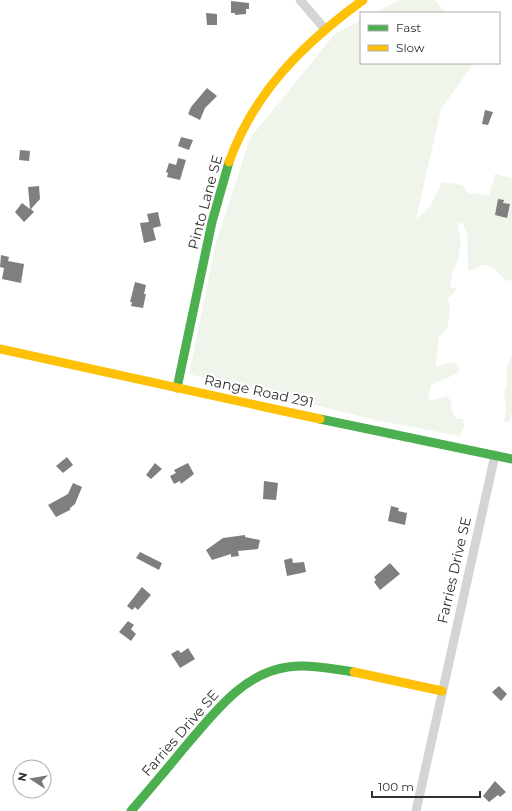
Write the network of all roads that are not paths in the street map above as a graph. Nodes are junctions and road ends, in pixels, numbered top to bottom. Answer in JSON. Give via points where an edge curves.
{"nodes":[{"id":1,"x":300,"y":0,"type":"edge"},
{"id":2,"x":363,"y":0,"type":"edge"},
{"id":3,"x":324,"y":28,"type":"junction"},
{"id":4,"x":0,"y":349,"type":"edge"},
{"id":5,"x":177,"y":388,"type":"junction"},
{"id":6,"x":495,"y":455,"type":"junction"},
{"id":7,"x":512,"y":459,"type":"edge"},
{"id":8,"x":442,"y":691,"type":"junction"},
{"id":9,"x":131,"y":811,"type":"edge"},
{"id":10,"x":416,"y":811,"type":"edge"}],
"edges":[{"from":1,"to":3,"type":"street"},
{"from":2,"to":3,"type":"street","name":"Pinto Lane SE"},
{"from":3,"to":5,"type":"street","name":"Pinto Lane SE","via":[[296,55],[265,92],[230,157],[215,206]]},
{"from":4,"to":5,"type":"street","name":"Range Road 291"},
{"from":5,"to":6,"type":"street","name":"Range Road 291"},
{"from":6,"to":7,"type":"street","name":"Range Road 291"},
{"from":6,"to":8,"type":"street","name":"Farries Drive SE"},
{"from":8,"to":9,"type":"street","name":"Farries Drive SE","via":[[324,667],[272,670],[245,685],[219,707]]},
{"from":8,"to":10,"type":"street","name":"Farries Drive SE"}]}
